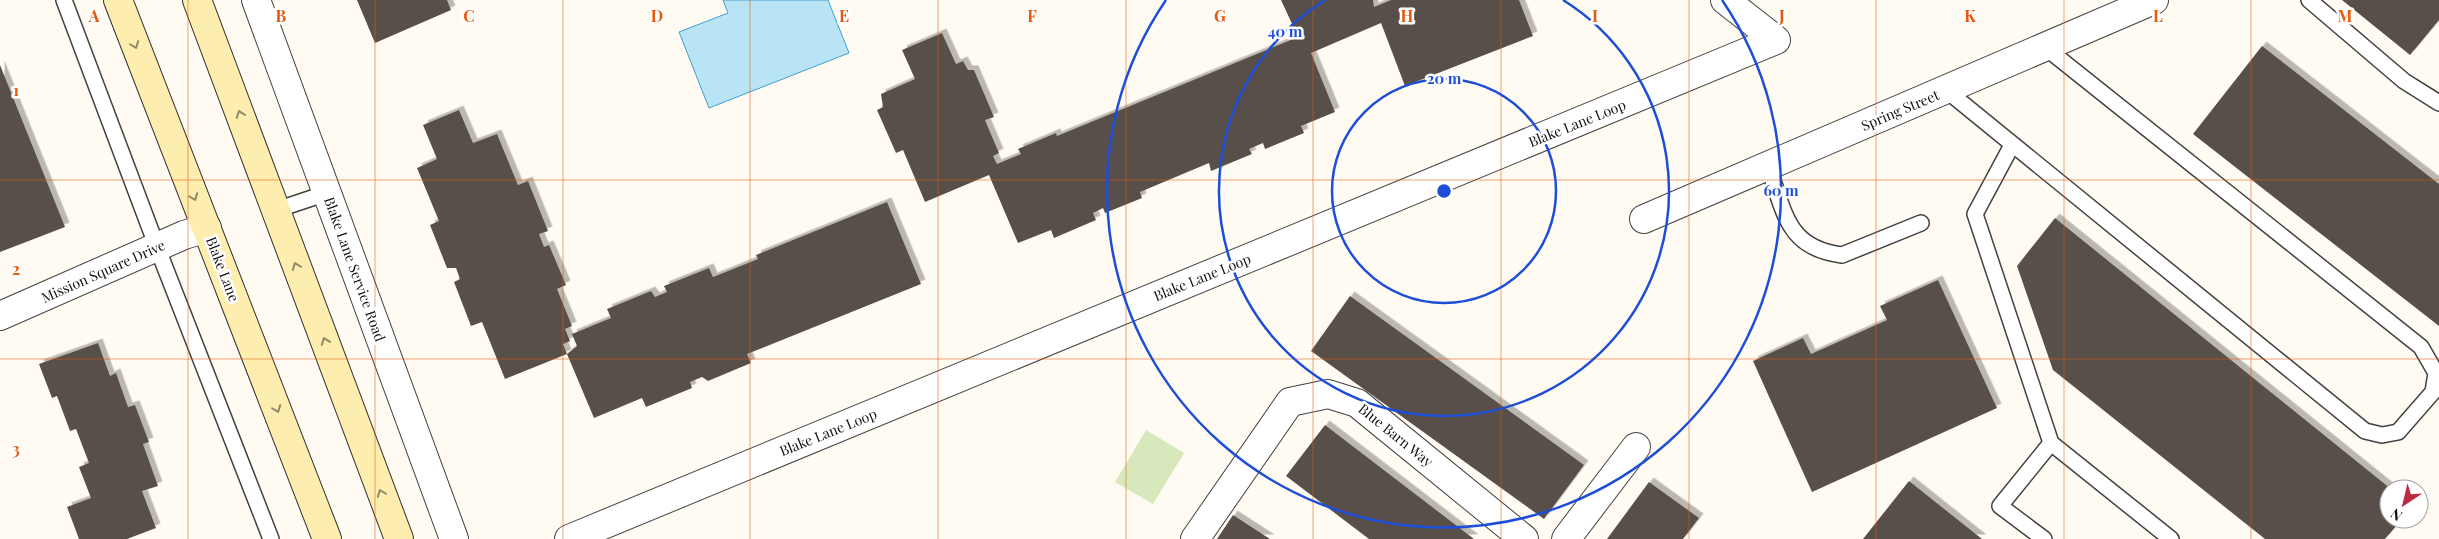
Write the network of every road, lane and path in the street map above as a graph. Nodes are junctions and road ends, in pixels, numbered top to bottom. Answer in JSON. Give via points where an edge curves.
{"nodes":[{"id":1,"x":64,"y":0,"type":"edge"},
{"id":2,"x":118,"y":0,"type":"edge"},
{"id":3,"x":197,"y":0,"type":"edge"},
{"id":4,"x":256,"y":0,"type":"edge"},
{"id":5,"x":1725,"y":0,"type":"edge"},
{"id":6,"x":2154,"y":0,"type":"edge"},
{"id":7,"x":2309,"y":0,"type":"edge"},
{"id":8,"x":2046,"y":48,"type":"junction"},
{"id":9,"x":1946,"y":90,"type":"junction"},
{"id":10,"x":2439,"y":103,"type":"edge"},
{"id":11,"x":2012,"y":145,"type":"junction"},
{"id":12,"x":1768,"y":166,"type":"junction"},
{"id":13,"x":326,"y":193,"type":"junction"},
{"id":14,"x":276,"y":210,"type":"junction"},
{"id":15,"x":1644,"y":219,"type":"dead end"},
{"id":16,"x":1921,"y":224,"type":"dead end"},
{"id":17,"x":206,"y":228,"type":"junction"},
{"id":18,"x":157,"y":247,"type":"junction"},
{"id":19,"x":0,"y":316,"type":"edge"},
{"id":20,"x":2051,"y":443,"type":"junction"},
{"id":21,"x":1636,"y":447,"type":"dead end"},
{"id":22,"x":270,"y":539,"type":"edge"},
{"id":23,"x":327,"y":539,"type":"edge"},
{"id":24,"x":398,"y":539,"type":"edge"},
{"id":25,"x":454,"y":539,"type":"edge"},
{"id":26,"x":569,"y":539,"type":"edge"},
{"id":27,"x":1195,"y":539,"type":"edge"},
{"id":28,"x":1524,"y":539,"type":"edge"},
{"id":29,"x":1566,"y":539,"type":"edge"},
{"id":30,"x":2044,"y":539,"type":"edge"},
{"id":31,"x":2171,"y":539,"type":"edge"}],
"edges":[{"from":1,"to":18,"type":"lane"},
{"from":2,"to":17,"type":"main road","name":"Blake Lane","one_way":true},
{"from":14,"to":3,"type":"main road","one_way":true},
{"from":4,"to":13,"type":"street","name":"Blake Lane Service Road"},
{"from":5,"to":26,"type":"street","name":"Blake Lane Loop","via":[[1776,40]]},
{"from":6,"to":8,"type":"street","name":"Spring Street"},
{"from":7,"to":10,"type":"lane","via":[[2404,81]]},
{"from":8,"to":9,"type":"street","name":"Spring Street"},
{"from":8,"to":11,"type":"lane","via":[[2421,347],[2436,372],[2433,392],[2398,432],[2382,436],[2365,431]]},
{"from":9,"to":11,"type":"lane"},
{"from":9,"to":12,"type":"street","name":"Spring Street"},
{"from":11,"to":20,"type":"lane","via":[[1975,214]]},
{"from":12,"to":15,"type":"street","name":"Spring Street"},
{"from":12,"to":16,"type":"lane","via":[[1790,226],[1803,243],[1828,253],[1842,255]]},
{"from":13,"to":14,"type":"lane"},
{"from":13,"to":25,"type":"street","name":"Blake Lane Service Road"},
{"from":24,"to":14,"type":"main road","one_way":true},
{"from":17,"to":18,"type":"street","name":"Mission Square Drive"},
{"from":17,"to":23,"type":"main road","name":"Blake Lane","one_way":true},
{"from":18,"to":19,"type":"street","name":"Mission Square Drive"},
{"from":18,"to":22,"type":"lane"},
{"from":20,"to":30,"type":"lane","via":[[2000,506]]},
{"from":20,"to":31,"type":"lane"},
{"from":21,"to":29,"type":"street"},
{"from":27,"to":28,"type":"street","name":"Blue Barn Way","via":[[1290,402],[1328,394],[1357,402]]}]}
